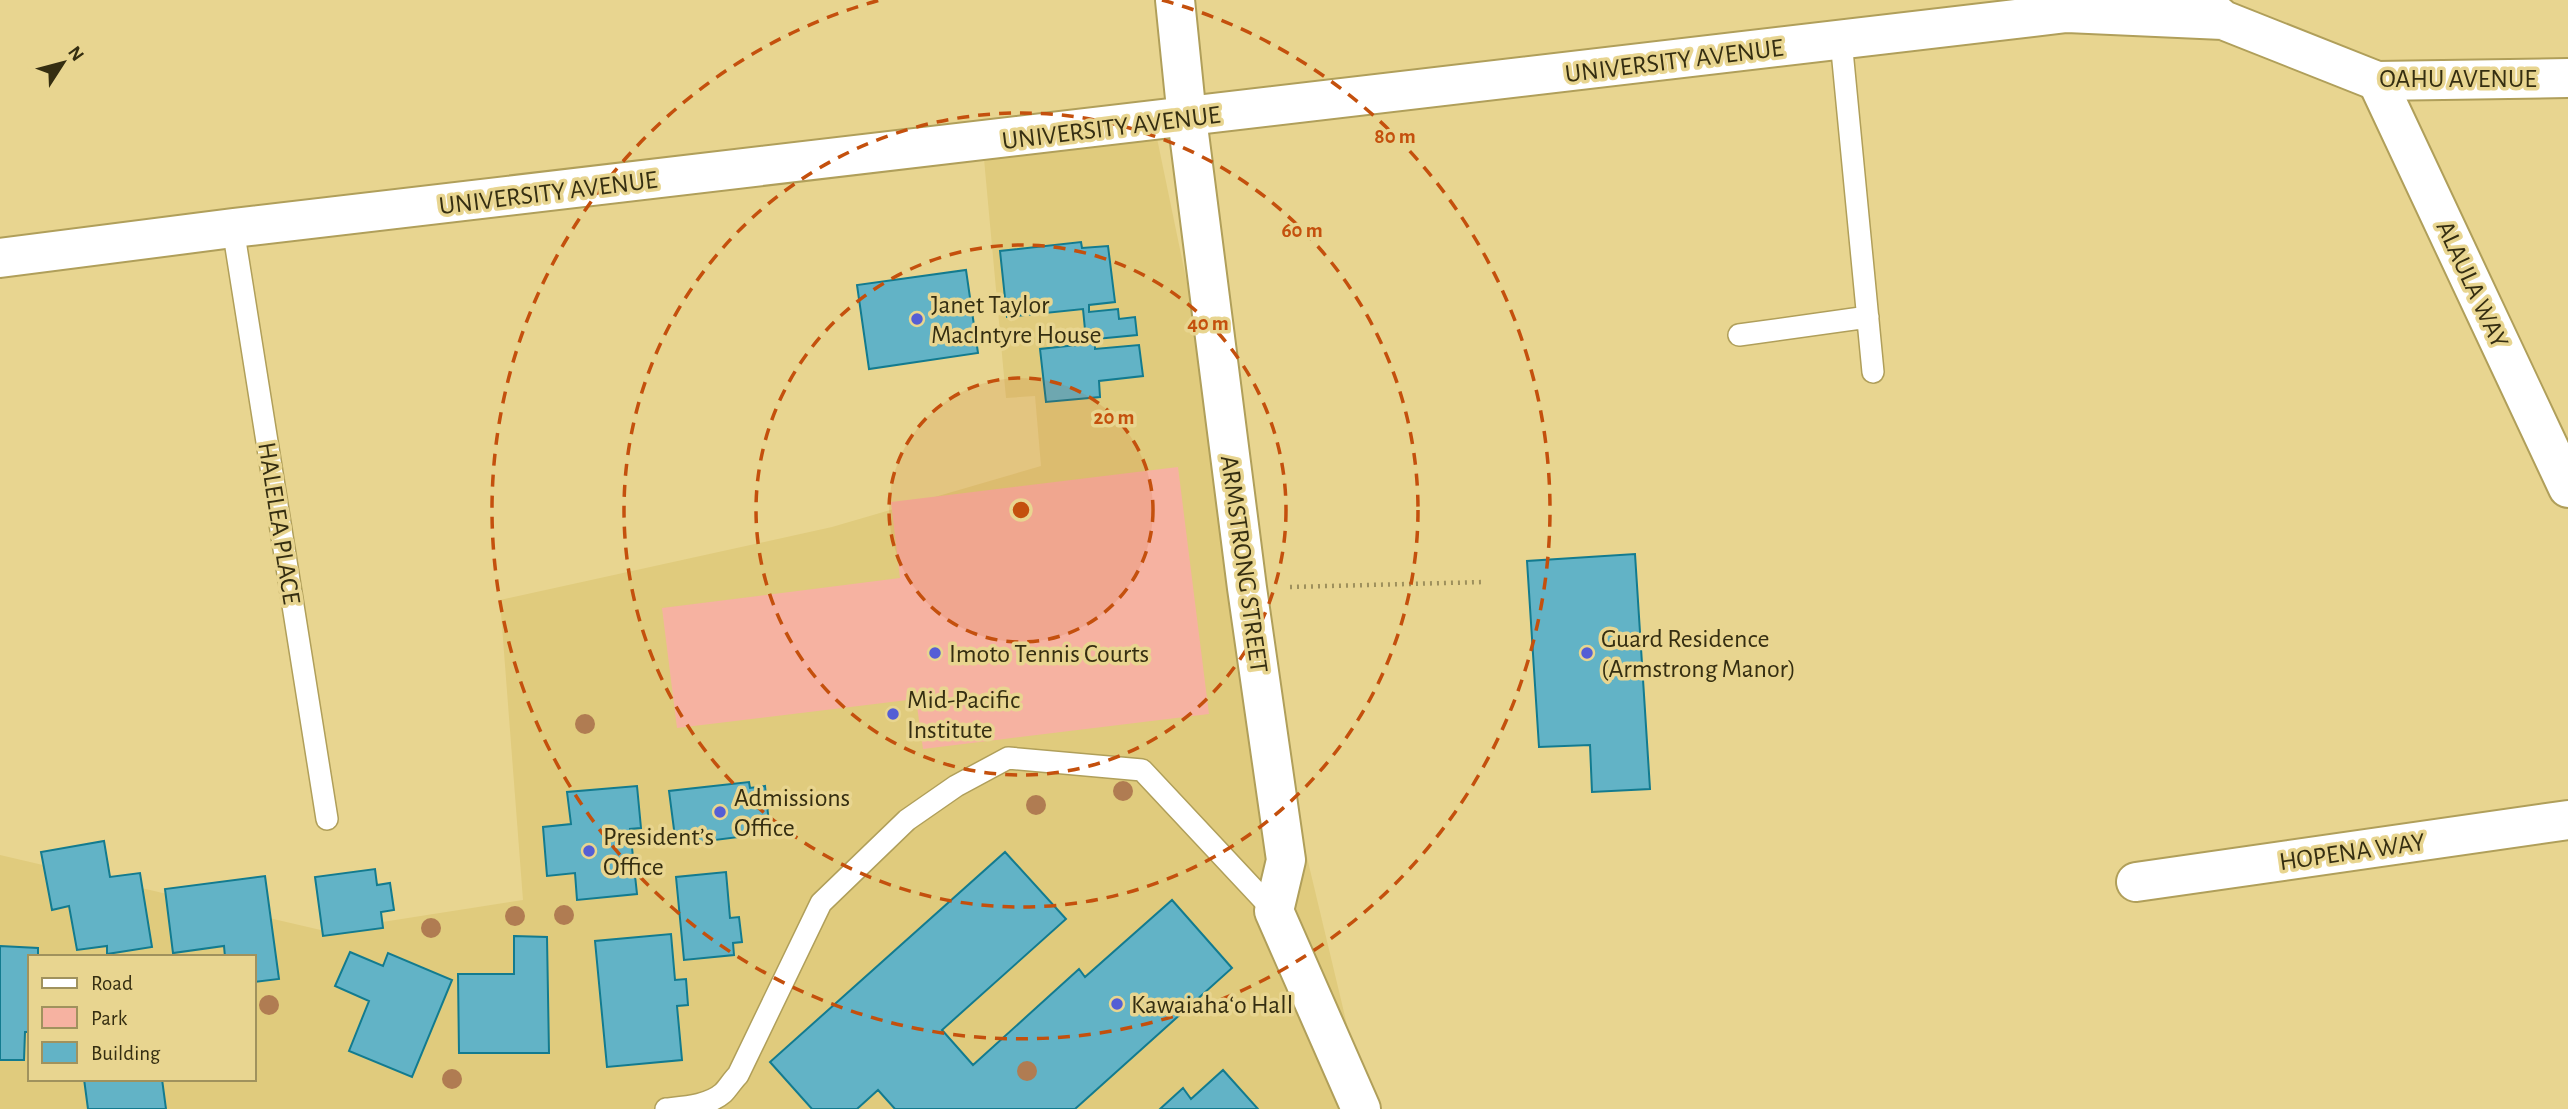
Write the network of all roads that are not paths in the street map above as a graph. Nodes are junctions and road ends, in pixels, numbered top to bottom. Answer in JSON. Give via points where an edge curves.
{"nodes":[{"id":1,"x":1175,"y":0,"type":"edge"},
{"id":2,"x":2211,"y":10,"type":"edge"},
{"id":3,"x":1840,"y":40,"type":"junction"},
{"id":4,"x":2568,"y":78,"type":"edge"},
{"id":5,"x":2377,"y":81,"type":"junction"},
{"id":6,"x":1186,"y":118,"type":"junction"},
{"id":7,"x":233,"y":228,"type":"junction"},
{"id":8,"x":0,"y":258,"type":"edge"},
{"id":9,"x":1868,"y":317,"type":"junction"},
{"id":10,"x":1739,"y":335,"type":"dead end"},
{"id":11,"x":1873,"y":372,"type":"dead end"},
{"id":12,"x":2568,"y":488,"type":"edge"},
{"id":13,"x":327,"y":819,"type":"dead end"},
{"id":14,"x":2568,"y":820,"type":"edge"},
{"id":15,"x":2136,"y":882,"type":"dead end"},
{"id":16,"x":1274,"y":911,"type":"junction"},
{"id":17,"x":666,"y":1109,"type":"edge"},
{"id":18,"x":1361,"y":1109,"type":"edge"}],
"edges":[{"from":1,"to":6,"type":"main road","name":"ARMSTRONG STREET"},
{"from":2,"to":3,"type":"main road","name":"UNIVERSITY AVENUE","via":[[2067,13]]},
{"from":2,"to":5,"type":"main road","name":"OAHU AVENUE"},
{"from":3,"to":6,"type":"main road","name":"UNIVERSITY AVENUE"},
{"from":3,"to":9,"type":"lane"},
{"from":4,"to":5,"type":"main road","name":"OAHU AVENUE"},
{"from":5,"to":12,"type":"main road","name":"ALAULA WAY"},
{"from":6,"to":7,"type":"main road","name":"UNIVERSITY AVENUE"},
{"from":6,"to":16,"type":"main road","name":"ARMSTRONG STREET","via":[[1286,860]]},
{"from":7,"to":8,"type":"main road","name":"UNIVERSITY AVENUE"},
{"from":7,"to":13,"type":"lane","name":"HALELEA PLACE"},
{"from":9,"to":10,"type":"lane"},
{"from":9,"to":11,"type":"lane"},
{"from":14,"to":15,"type":"main road","name":"HOPENA WAY"},
{"from":16,"to":17,"type":"lane","via":[[1142,770],[1008,758],[907,820],[821,903],[738,1075],[712,1099]]},
{"from":16,"to":18,"type":"main road"}]}
